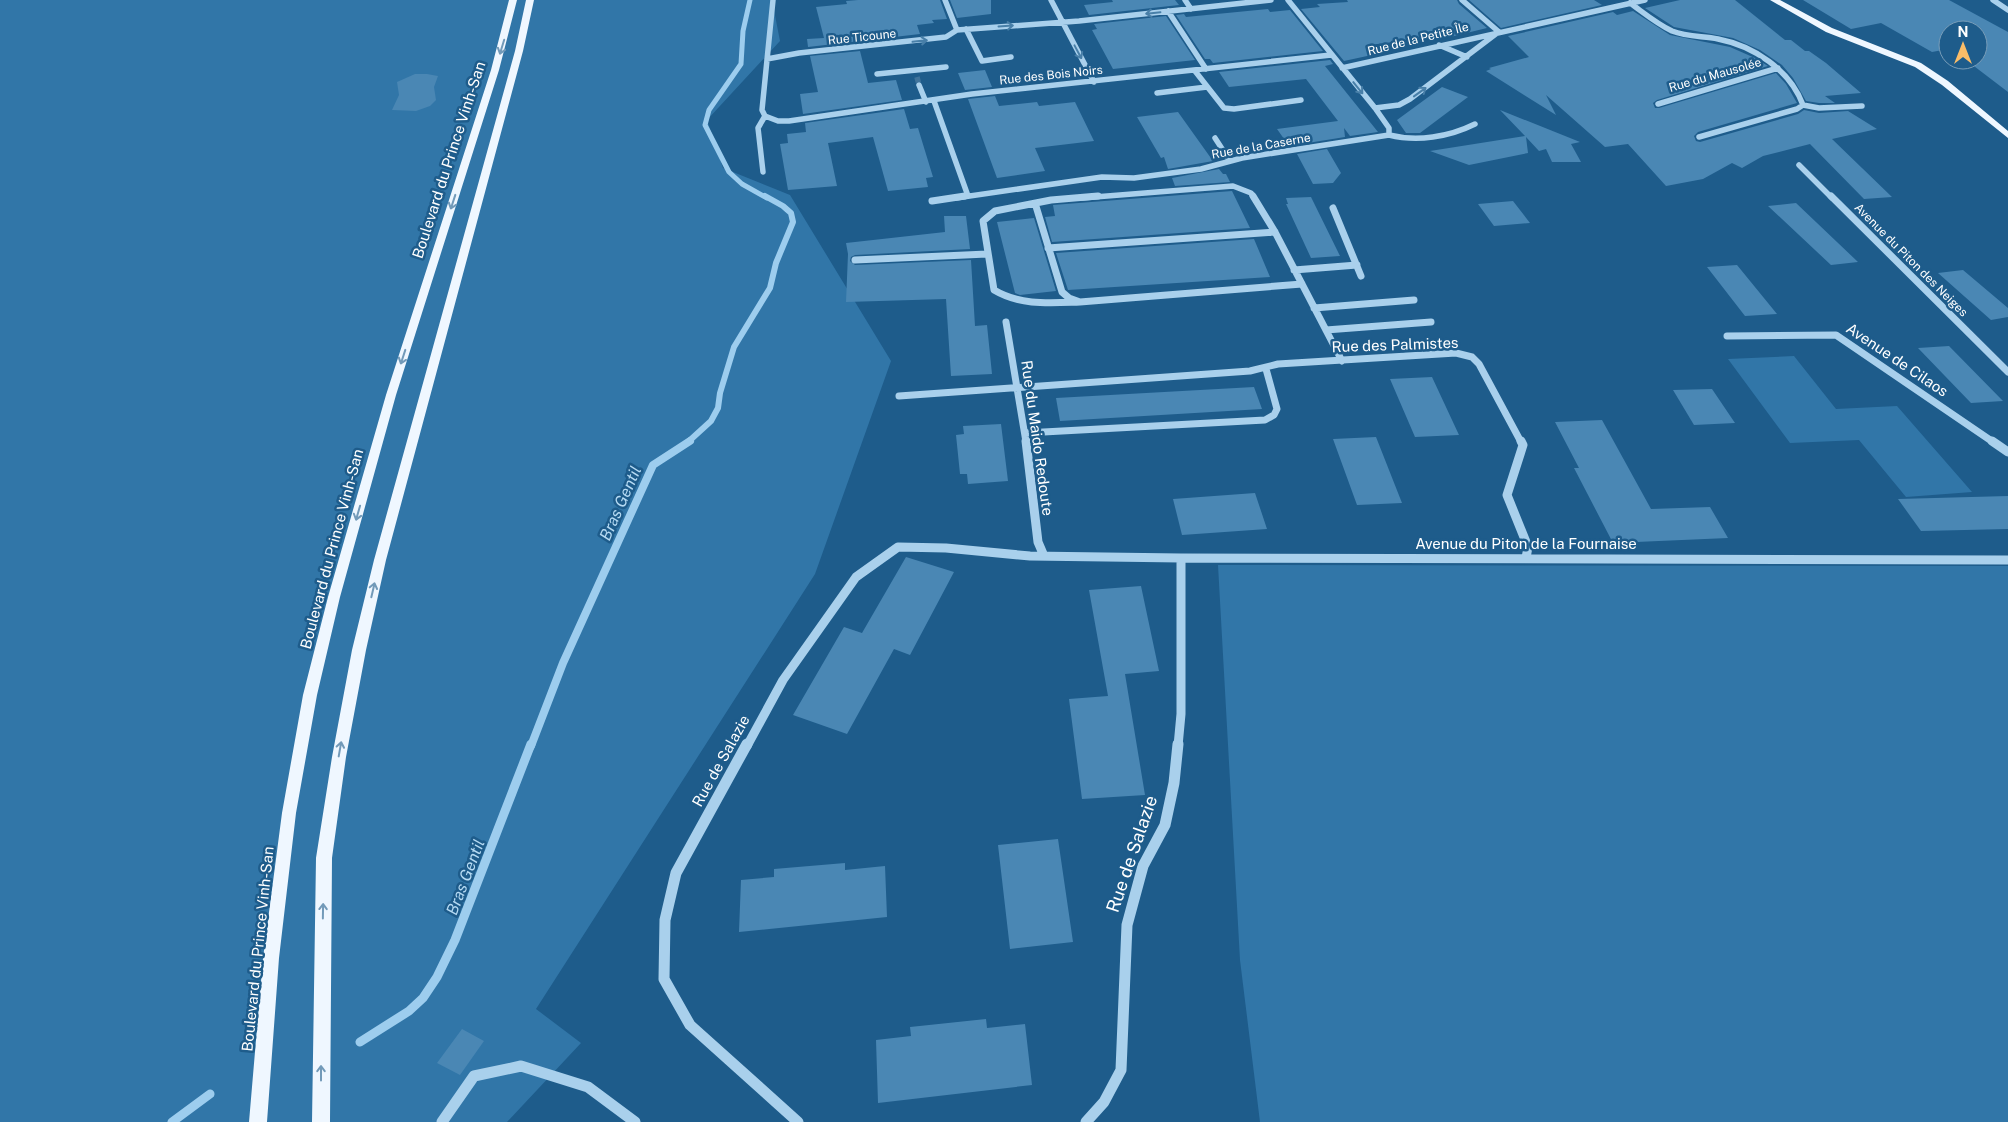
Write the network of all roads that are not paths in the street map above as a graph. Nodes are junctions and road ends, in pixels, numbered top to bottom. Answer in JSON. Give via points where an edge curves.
{"nodes":[{"id":1,"x":514,"y":0,"type":"edge"},
{"id":2,"x":530,"y":0,"type":"edge"},
{"id":3,"x":773,"y":0,"type":"edge"},
{"id":4,"x":946,"y":0,"type":"edge"},
{"id":5,"x":1051,"y":0,"type":"edge"},
{"id":6,"x":1185,"y":0,"type":"edge"},
{"id":7,"x":1271,"y":0,"type":"edge"},
{"id":8,"x":1288,"y":0,"type":"edge"},
{"id":9,"x":1462,"y":0,"type":"edge"},
{"id":10,"x":1645,"y":0,"type":"edge"},
{"id":11,"x":1774,"y":0,"type":"edge"},
{"id":12,"x":1993,"y":0,"type":"edge"},
{"id":13,"x":1630,"y":3,"type":"junction"},
{"id":14,"x":1191,"y":9,"type":"junction"},
{"id":15,"x":2008,"y":10,"type":"edge"},
{"id":16,"x":1168,"y":11,"type":"junction"},
{"id":17,"x":1062,"y":22,"type":"junction"},
{"id":18,"x":966,"y":29,"type":"junction"},
{"id":19,"x":957,"y":30,"type":"junction"},
{"id":20,"x":1499,"y":32,"type":"junction"},
{"id":21,"x":1439,"y":45,"type":"junction"},
{"id":22,"x":1331,"y":55,"type":"junction"},
{"id":23,"x":1011,"y":57,"type":"dead end"},
{"id":24,"x":1467,"y":57,"type":"junction"},
{"id":25,"x":767,"y":59,"type":"junction"},
{"id":26,"x":946,"y":66,"type":"dead end"},
{"id":27,"x":1342,"y":68,"type":"junction"},
{"id":28,"x":1778,"y":68,"type":"junction"},
{"id":29,"x":914,"y":70,"type":"junction"},
{"id":30,"x":1206,"y":70,"type":"junction"},
{"id":31,"x":1196,"y":71,"type":"junction"},
{"id":32,"x":877,"y":74,"type":"dead end"},
{"id":33,"x":917,"y":78,"type":"tunnel mouth"},
{"id":34,"x":1094,"y":82,"type":"junction"},
{"id":35,"x":919,"y":85,"type":"tunnel mouth"},
{"id":36,"x":1207,"y":87,"type":"junction"},
{"id":37,"x":1157,"y":93,"type":"dead end"},
{"id":38,"x":1301,"y":100,"type":"dead end"},
{"id":39,"x":934,"y":101,"type":"junction"},
{"id":40,"x":926,"y":102,"type":"junction"},
{"id":41,"x":1658,"y":104,"type":"dead end"},
{"id":42,"x":1803,"y":105,"type":"junction"},
{"id":43,"x":1862,"y":106,"type":"dead end"},
{"id":44,"x":1375,"y":108,"type":"junction"},
{"id":45,"x":765,"y":116,"type":"junction"},
{"id":46,"x":774,"y":119,"type":"joint"},
{"id":47,"x":1475,"y":124,"type":"dead end"},
{"id":48,"x":1389,"y":135,"type":"junction"},
{"id":49,"x":2008,"y":135,"type":"edge"},
{"id":50,"x":1699,"y":137,"type":"dead end"},
{"id":51,"x":1214,"y":138,"type":"dead end"},
{"id":52,"x":1230,"y":161,"type":"junction"},
{"id":53,"x":1799,"y":165,"type":"dead end"},
{"id":54,"x":763,"y":172,"type":"dead end"},
{"id":55,"x":968,"y":196,"type":"junction"},
{"id":56,"x":932,"y":201,"type":"dead end"},
{"id":57,"x":1035,"y":203,"type":"junction"},
{"id":58,"x":1333,"y":208,"type":"dead end"},
{"id":59,"x":1275,"y":232,"type":"junction"},
{"id":60,"x":1048,"y":248,"type":"junction"},
{"id":61,"x":987,"y":254,"type":"junction"},
{"id":62,"x":854,"y":260,"type":"dead end"},
{"id":63,"x":1356,"y":265,"type":"junction"},
{"id":64,"x":1294,"y":270,"type":"junction"},
{"id":65,"x":1361,"y":276,"type":"dead end"},
{"id":66,"x":1302,"y":284,"type":"junction"},
{"id":67,"x":1414,"y":300,"type":"dead end"},
{"id":68,"x":1080,"y":302,"type":"junction"},
{"id":69,"x":1314,"y":308,"type":"junction"},
{"id":70,"x":1006,"y":322,"type":"dead end"},
{"id":71,"x":1431,"y":322,"type":"dead end"},
{"id":72,"x":1326,"y":330,"type":"junction"},
{"id":73,"x":1727,"y":336,"type":"dead end"},
{"id":74,"x":1342,"y":361,"type":"junction"},
{"id":75,"x":1266,"y":369,"type":"junction"},
{"id":76,"x":2008,"y":372,"type":"edge"},
{"id":77,"x":1016,"y":388,"type":"junction"},
{"id":78,"x":899,"y":396,"type":"dead end"},
{"id":79,"x":1026,"y":433,"type":"junction"},
{"id":80,"x":2008,"y":452,"type":"edge"},
{"id":81,"x":1044,"y":556,"type":"junction"},
{"id":82,"x":1181,"y":558,"type":"junction"},
{"id":83,"x":1526,"y":558,"type":"junction"},
{"id":84,"x":2008,"y":560,"type":"edge"},
{"id":85,"x":258,"y":1122,"type":"edge"},
{"id":86,"x":321,"y":1122,"type":"edge"},
{"id":87,"x":442,"y":1122,"type":"edge"},
{"id":88,"x":635,"y":1122,"type":"edge"},
{"id":89,"x":798,"y":1122,"type":"edge"},
{"id":90,"x":1086,"y":1122,"type":"edge"}],
"edges":[{"from":1,"to":85,"type":"main road","name":"Boulevard du Prince Vinh-San","one_way":true,"via":[[495,70],[391,395],[310,695],[289,813],[274,929]]},
{"from":86,"to":2,"type":"main road","one_way":true,"via":[[324,858],[340,747],[380,560],[519,51]]},
{"from":3,"to":25,"type":"street"},
{"from":4,"to":19,"type":"street"},
{"from":5,"to":17,"type":"street"},
{"from":6,"to":14,"type":"street"},
{"from":7,"to":14,"type":"street","name":"Rue Ticoune"},
{"from":8,"to":22,"type":"street"},
{"from":9,"to":20,"type":"street"},
{"from":10,"to":13,"type":"street","name":"Rue de la Petite Île"},
{"from":11,"to":49,"type":"main road","via":[[1829,30],[1918,66],[1945,83]]},
{"from":12,"to":15,"type":"street"},
{"from":13,"to":20,"type":"street","name":"Rue de la Petite Île"},
{"from":13,"to":28,"type":"street","name":"Rue du Mausolée","via":[[1669,29],[1692,36],[1721,39],[1760,56]]},
{"from":14,"to":16,"type":"street","name":"Rue Ticoune"},
{"from":16,"to":17,"type":"street","name":"Rue Ticoune","one_way":true},
{"from":16,"to":30,"type":"street"},
{"from":18,"to":17,"type":"street","name":"Rue Ticoune","one_way":true},
{"from":17,"to":34,"type":"street","one_way":true},
{"from":18,"to":19,"type":"street","name":"Rue Ticoune"},
{"from":18,"to":23,"type":"street","via":[[982,60]]},
{"from":25,"to":19,"type":"street","name":"Rue Ticoune","one_way":true,"via":[[946,37]]},
{"from":20,"to":21,"type":"street","name":"Rue de la Petite Île"},
{"from":20,"to":24,"type":"street","name":"Rue de la Petite Île"},
{"from":21,"to":24,"type":"street"},
{"from":21,"to":27,"type":"street","name":"Rue de la Petite Île"},
{"from":22,"to":27,"type":"street"},
{"from":22,"to":30,"type":"street","name":"Rue des Bois Noirs"},
{"from":44,"to":24,"type":"street","name":"Rue de la Petite Île","one_way":true,"via":[[1399,105],[1410,99]]},
{"from":25,"to":45,"type":"street","via":[[762,110]]},
{"from":26,"to":29,"type":"street"},
{"from":27,"to":44,"type":"street","one_way":true},
{"from":28,"to":41,"type":"street","name":"Rue du Mausolée"},
{"from":28,"to":42,"type":"street","name":"Rue du Mausolée","via":[[1797,89]]},
{"from":29,"to":32,"type":"street"},
{"from":29,"to":33,"type":"street"},
{"from":30,"to":31,"type":"street","name":"Rue des Bois Noirs"},
{"from":31,"to":34,"type":"street","name":"Rue des Bois Noirs"},
{"from":31,"to":36,"type":"street"},
{"from":34,"to":39,"type":"street","name":"Rue des Bois Noirs"},
{"from":35,"to":40,"type":"street"},
{"from":36,"to":37,"type":"street"},
{"from":36,"to":38,"type":"street","via":[[1228,109]]},
{"from":39,"to":40,"type":"street","name":"Rue des Bois Noirs"},
{"from":39,"to":55,"type":"street"},
{"from":40,"to":46,"type":"street","name":"Rue des Bois Noirs","via":[[789,121]]},
{"from":42,"to":43,"type":"street","via":[[1819,108]]},
{"from":42,"to":50,"type":"street"},
{"from":44,"to":48,"type":"street"},
{"from":45,"to":46,"type":"street"},
{"from":45,"to":54,"type":"street","via":[[758,128]]},
{"from":47,"to":48,"type":"street","name":"Rue de la Caserne","via":[[1453,133],[1407,139]]},
{"from":48,"to":52,"type":"street","name":"Rue de la Caserne"},
{"from":51,"to":52,"type":"street"},
{"from":52,"to":55,"type":"street","name":"Rue de la Caserne","via":[[1144,177],[1102,177]]},
{"from":53,"to":76,"type":"street","name":"Avenue du Piton des Neiges"},
{"from":55,"to":56,"type":"street","name":"Rue de la Caserne"},
{"from":57,"to":59,"type":"street","via":[[1233,186],[1250,194]]},
{"from":57,"to":60,"type":"street"},
{"from":57,"to":61,"type":"street","via":[[995,211],[987,216],[983,221]]},
{"from":58,"to":63,"type":"street"},
{"from":59,"to":60,"type":"street"},
{"from":59,"to":64,"type":"street"},
{"from":60,"to":68,"type":"street","via":[[1062,292]]},
{"from":61,"to":62,"type":"street"},
{"from":61,"to":68,"type":"street","via":[[994,290],[1004,298],[1019,302]]},
{"from":63,"to":64,"type":"street"},
{"from":63,"to":65,"type":"street"},
{"from":64,"to":66,"type":"street"},
{"from":66,"to":68,"type":"street"},
{"from":66,"to":69,"type":"street"},
{"from":67,"to":69,"type":"street"},
{"from":69,"to":72,"type":"street"},
{"from":70,"to":77,"type":"street","name":"Rue du Maido Redoute"},
{"from":71,"to":72,"type":"street"},
{"from":72,"to":74,"type":"street"},
{"from":73,"to":80,"type":"street","name":"Avenue de Cilaos","via":[[1836,335]]},
{"from":74,"to":75,"type":"street","name":"Rue des Palmistes","via":[[1278,364]]},
{"from":74,"to":83,"type":"street","name":"Rue des Palmistes","via":[[1456,353],[1472,356],[1523,445],[1507,495],[1528,547]]},
{"from":75,"to":77,"type":"street","name":"Rue des Palmistes"},
{"from":75,"to":79,"type":"street","via":[[1277,409],[1265,420]]},
{"from":77,"to":78,"type":"street","name":"Rue des Palmistes"},
{"from":77,"to":79,"type":"street","name":"Rue du Maido Redoute"},
{"from":79,"to":81,"type":"street","name":"Rue du Maido Redoute","via":[[1038,542]]},
{"from":81,"to":82,"type":"street","name":"Avenue du Piton de la Fournaise"},
{"from":81,"to":89,"type":"street","name":"Rue de Salazie","via":[[898,547],[856,577],[783,680],[676,873],[665,920],[664,979],[690,1025]]},
{"from":82,"to":83,"type":"street","name":"Avenue du Piton de la Fournaise"},
{"from":82,"to":90,"type":"street","name":"Rue de Salazie","via":[[1181,714],[1174,783],[1165,825],[1143,866],[1127,925],[1121,1070],[1104,1102]]},
{"from":83,"to":84,"type":"street","name":"Avenue du Piton de la Fournaise"},
{"from":87,"to":88,"type":"street","via":[[474,1076],[521,1066],[588,1087]]}]}
